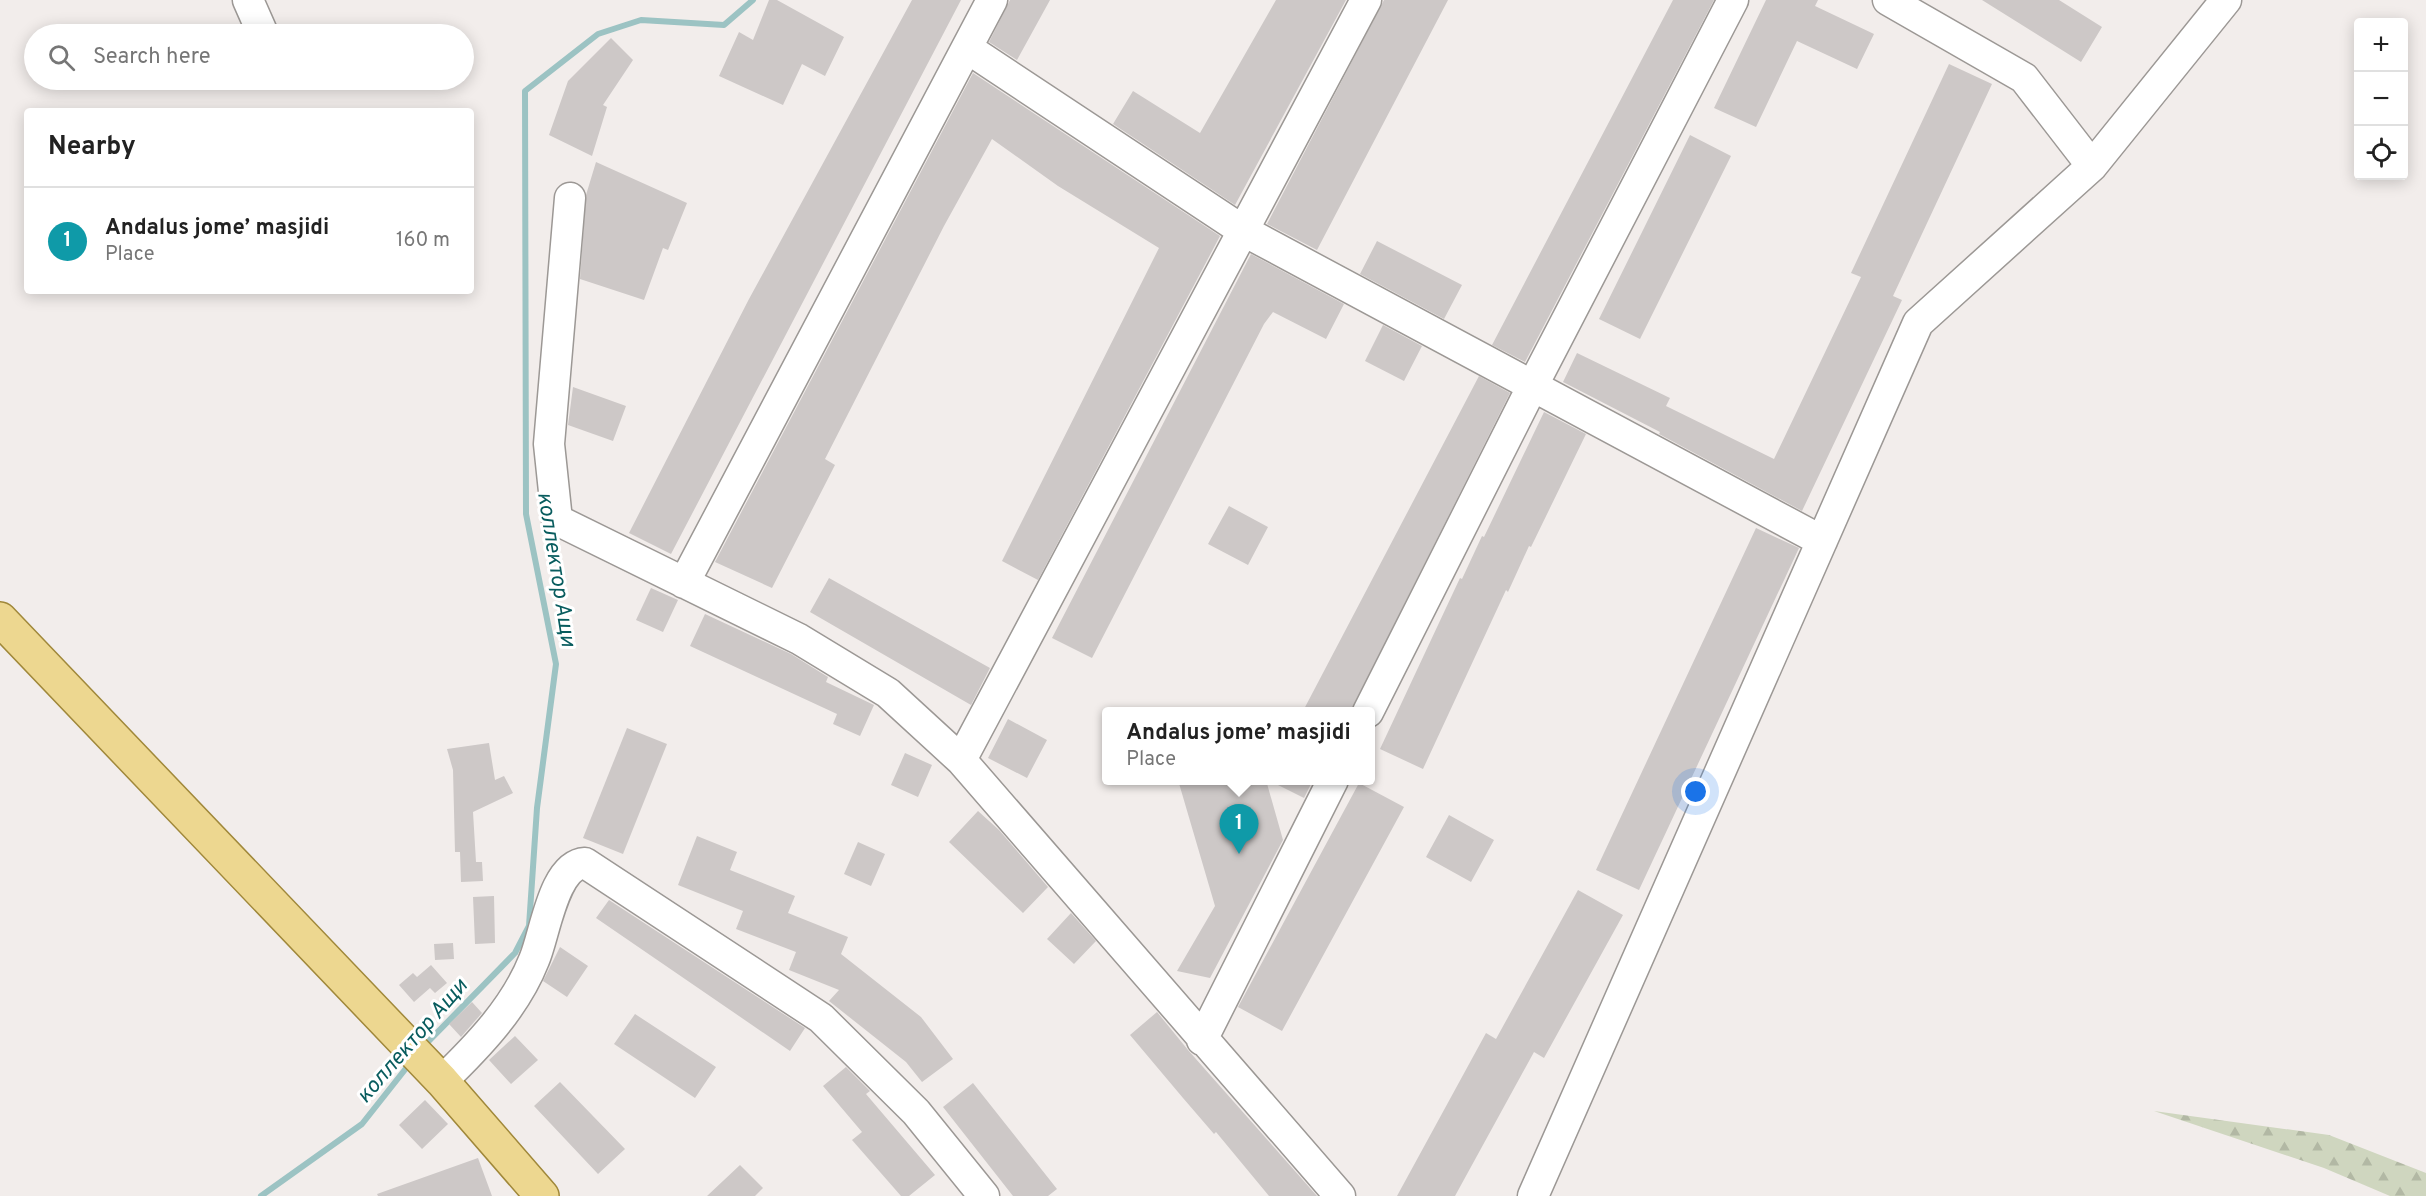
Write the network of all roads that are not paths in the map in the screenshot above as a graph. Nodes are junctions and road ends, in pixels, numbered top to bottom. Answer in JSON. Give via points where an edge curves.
{"nodes":[{"id":1,"x":248,"y":0,"type":"edge"},
{"id":2,"x":992,"y":0,"type":"edge"},
{"id":3,"x":1366,"y":0,"type":"edge"},
{"id":4,"x":1733,"y":0,"type":"edge"},
{"id":5,"x":1888,"y":0,"type":"edge"},
{"id":6,"x":2226,"y":0,"type":"edge"},
{"id":7,"x":259,"y":24,"type":"edge"},
{"id":8,"x":967,"y":48,"type":"junction"},
{"id":9,"x":2092,"y":166,"type":"junction"},
{"id":10,"x":570,"y":198,"type":"dead end"},
{"id":11,"x":1242,"y":230,"type":"junction"},
{"id":12,"x":1533,"y":385,"type":"junction"},
{"id":13,"x":1822,"y":541,"type":"junction"},
{"id":14,"x":684,"y":583,"type":"junction"},
{"id":15,"x":0,"y":619,"type":"edge"},
{"id":16,"x":1370,"y":707,"type":"edge"},
{"id":17,"x":961,"y":760,"type":"junction"},
{"id":18,"x":1330,"y":785,"type":"edge"},
{"id":19,"x":1202,"y":1040,"type":"junction"},
{"id":20,"x":436,"y":1075,"type":"junction"},
{"id":21,"x":539,"y":1195,"type":"edge"},
{"id":22,"x":984,"y":1196,"type":"edge"},
{"id":23,"x":1340,"y":1196,"type":"edge"},
{"id":24,"x":1533,"y":1196,"type":"edge"}],
"edges":[{"from":1,"to":7,"type":"street"},
{"from":2,"to":8,"type":"street"},
{"from":3,"to":11,"type":"street"},
{"from":4,"to":12,"type":"street"},
{"from":5,"to":9,"type":"street","via":[[2024,78]]},
{"from":6,"to":9,"type":"street"},
{"from":8,"to":11,"type":"street"},
{"from":8,"to":14,"type":"street"},
{"from":9,"to":13,"type":"street","via":[[1918,323]]},
{"from":10,"to":14,"type":"street","via":[[549,444],[557,520]]},
{"from":11,"to":12,"type":"street"},
{"from":11,"to":17,"type":"street"},
{"from":12,"to":13,"type":"street"},
{"from":12,"to":16,"type":"street"},
{"from":13,"to":24,"type":"street"},
{"from":14,"to":17,"type":"street","via":[[799,639],[888,693]]},
{"from":15,"to":20,"type":"main road"},
{"from":17,"to":19,"type":"street"},
{"from":18,"to":19,"type":"street"},
{"from":19,"to":23,"type":"street"},
{"from":20,"to":21,"type":"main road"},
{"from":20,"to":22,"type":"street","via":[[483,1041],[518,992],[567,870],[576,863],[585,863],[821,1018],[916,1112]]}]}
